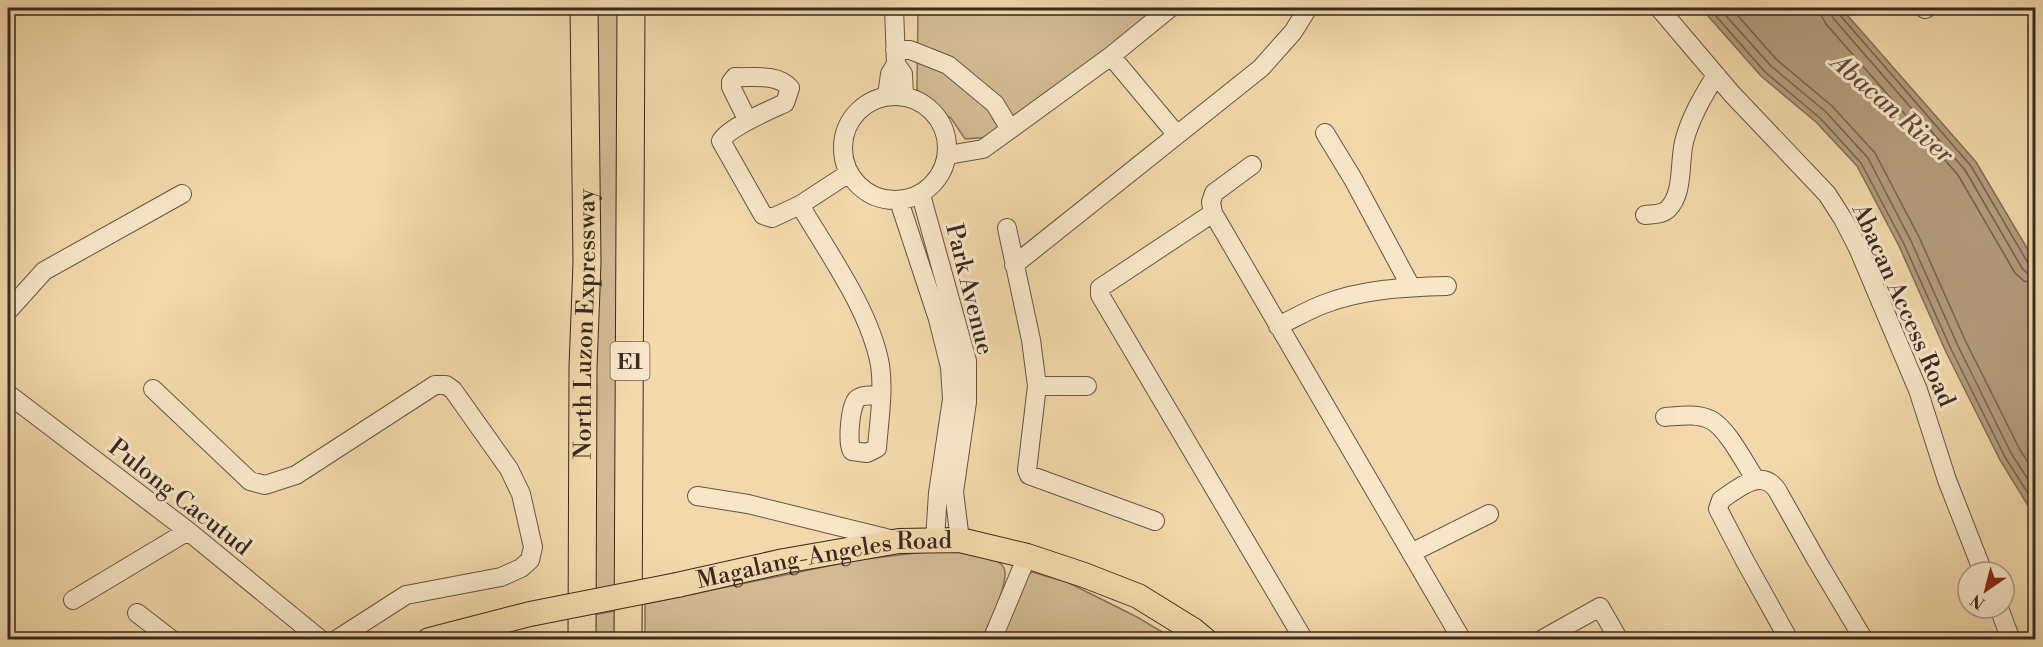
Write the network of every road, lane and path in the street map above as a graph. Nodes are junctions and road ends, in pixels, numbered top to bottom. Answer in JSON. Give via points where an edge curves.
{"nodes":[{"id":1,"x":584,"y":8,"type":"edge"},
{"id":2,"x":631,"y":8,"type":"edge"},
{"id":3,"x":894,"y":8,"type":"edge"},
{"id":4,"x":1170,"y":8,"type":"edge"},
{"id":5,"x":1308,"y":8,"type":"edge"},
{"id":6,"x":1659,"y":8,"type":"edge"},
{"id":7,"x":1112,"y":56,"type":"junction"},
{"id":8,"x":895,"y":57,"type":"junction"},
{"id":9,"x":1716,"y":75,"type":"junction"},
{"id":10,"x":896,"y":97,"type":"junction"},
{"id":11,"x":748,"y":121,"type":"dead end"},
{"id":12,"x":1011,"y":129,"type":"junction"},
{"id":13,"x":1325,"y":133,"type":"dead end"},
{"id":14,"x":1177,"y":135,"type":"junction"},
{"id":15,"x":947,"y":148,"type":"junction"},
{"id":16,"x":1252,"y":165,"type":"dead end"},
{"id":17,"x":849,"y":173,"type":"junction"},
{"id":18,"x":182,"y":194,"type":"dead end"},
{"id":19,"x":921,"y":195,"type":"junction"},
{"id":20,"x":899,"y":201,"type":"junction"},
{"id":21,"x":800,"y":205,"type":"junction"},
{"id":22,"x":1213,"y":213,"type":"junction"},
{"id":23,"x":1645,"y":215,"type":"dead end"},
{"id":24,"x":1007,"y":228,"type":"dead end"},
{"id":25,"x":1014,"y":265,"type":"junction"},
{"id":26,"x":1447,"y":286,"type":"dead end"},
{"id":27,"x":1411,"y":287,"type":"junction"},
{"id":28,"x":939,"y":293,"type":"junction"},
{"id":29,"x":8,"y":311,"type":"edge"},
{"id":30,"x":1278,"y":326,"type":"junction"},
{"id":31,"x":958,"y":364,"type":"junction"},
{"id":32,"x":1037,"y":386,"type":"junction"},
{"id":33,"x":1087,"y":386,"type":"dead end"},
{"id":34,"x":153,"y":389,"type":"dead end"},
{"id":35,"x":8,"y":394,"type":"edge"},
{"id":36,"x":881,"y":395,"type":"dead end"},
{"id":37,"x":1665,"y":417,"type":"dead end"},
{"id":38,"x":1756,"y":480,"type":"junction"},
{"id":39,"x":697,"y":496,"type":"dead end"},
{"id":40,"x":1489,"y":514,"type":"dead end"},
{"id":41,"x":1155,"y":521,"type":"dead end"},
{"id":42,"x":188,"y":531,"type":"junction"},
{"id":43,"x":935,"y":539,"type":"junction"},
{"id":44,"x":960,"y":540,"type":"junction"},
{"id":45,"x":899,"y":541,"type":"junction"},
{"id":46,"x":1411,"y":553,"type":"junction"},
{"id":47,"x":1027,"y":556,"type":"junction"},
{"id":48,"x":1978,"y":560,"type":"edge"},
{"id":49,"x":73,"y":600,"type":"dead end"},
{"id":50,"x":137,"y":613,"type":"dead end"},
{"id":51,"x":2004,"y":620,"type":"edge"},
{"id":52,"x":172,"y":639,"type":"edge"},
{"id":53,"x":321,"y":639,"type":"edge"},
{"id":54,"x":336,"y":639,"type":"edge"},
{"id":55,"x":429,"y":639,"type":"edge"},
{"id":56,"x":582,"y":639,"type":"edge"},
{"id":57,"x":628,"y":639,"type":"edge"},
{"id":58,"x":992,"y":639,"type":"edge"},
{"id":59,"x":1205,"y":639,"type":"edge"},
{"id":60,"x":1304,"y":639,"type":"edge"},
{"id":61,"x":1462,"y":639,"type":"edge"},
{"id":62,"x":1541,"y":639,"type":"edge"},
{"id":63,"x":1619,"y":639,"type":"edge"},
{"id":64,"x":1789,"y":639,"type":"edge"},
{"id":65,"x":1864,"y":639,"type":"edge"},
{"id":66,"x":2011,"y":639,"type":"edge"}],
"edges":[{"from":1,"to":56,"type":"highway","name":"North Luzon Expressway","number":"E1","via":[[587,263]]},
{"from":2,"to":57,"type":"highway","name":"North Luzon Expressway","number":"E1"},
{"from":3,"to":8,"type":"street"},
{"from":4,"to":7,"type":"street"},
{"from":5,"to":14,"type":"street","via":[[1261,68]]},
{"from":6,"to":9,"type":"street","name":"Abacan Access Road"},
{"from":7,"to":12,"type":"street"},
{"from":7,"to":14,"type":"street"},
{"from":8,"to":10,"type":"street","via":[[890,74]]},
{"from":8,"to":12,"type":"street","via":[[910,50],[948,65],[995,104]]},
{"from":9,"to":23,"type":"street","via":[[1700,101],[1684,141],[1678,191],[1668,209]]},
{"from":9,"to":48,"type":"street","name":"Abacan Access Road","via":[[1827,194],[1843,219],[1918,390]]},
{"from":10,"to":15,"type":"street","via":[[927,107],[939,119]]},
{"from":10,"to":17,"type":"street","via":[[866,104],[855,115],[843,143]]},
{"from":11,"to":21,"type":"street","via":[[721,141],[764,215],[772,218]]},
{"from":12,"to":15,"type":"street","via":[[994,140]]},
{"from":13,"to":27,"type":"street"},
{"from":14,"to":25,"type":"street"},
{"from":15,"to":19,"type":"street","via":[[944,169]]},
{"from":16,"to":22,"type":"street","via":[[1214,193]]},
{"from":17,"to":20,"type":"street","via":[[870,194]]},
{"from":17,"to":21,"type":"street"},
{"from":18,"to":29,"type":"street","via":[[44,271]]},
{"from":19,"to":20,"type":"street"},
{"from":19,"to":28,"type":"street","name":"Park Avenue"},
{"from":20,"to":28,"type":"street","name":"Park Avenue"},
{"from":21,"to":36,"type":"street","via":[[873,337]]},
{"from":22,"to":30,"type":"street"},
{"from":22,"to":60,"type":"street","via":[[1100,288],[1100,295]]},
{"from":24,"to":25,"type":"street"},
{"from":25,"to":32,"type":"street"},
{"from":26,"to":27,"type":"street"},
{"from":27,"to":30,"type":"street","via":[[1341,298]]},
{"from":28,"to":31,"type":"street","name":"Park Avenue"},
{"from":30,"to":46,"type":"street"},
{"from":31,"to":43,"type":"street","name":"Park Avenue","via":[[938,493]]},
{"from":31,"to":44,"type":"street","name":"Park Avenue","via":[[967,402],[954,492]]},
{"from":32,"to":33,"type":"street"},
{"from":32,"to":41,"type":"street","via":[[1029,475]]},
{"from":34,"to":54,"type":"street","via":[[250,481],[265,484],[296,475],[435,385],[453,390],[521,494],[533,548],[530,560],[501,577],[406,595]]},
{"from":35,"to":42,"type":"street","name":"Pulong Cacutud"},
{"from":37,"to":38,"type":"street","via":[[1690,415],[1712,421],[1725,433]]},
{"from":38,"to":64,"type":"street","via":[[1721,500],[1718,509]]},
{"from":38,"to":65,"type":"street","via":[[1772,482]]},
{"from":39,"to":45,"type":"street","via":[[771,509]]},
{"from":40,"to":46,"type":"street"},
{"from":42,"to":49,"type":"street"},
{"from":42,"to":53,"type":"street","name":"Pulong Cacutud"},
{"from":43,"to":44,"type":"main road","name":"Magalang-Angeles Road"},
{"from":43,"to":45,"type":"main road","name":"Magalang-Angeles Road"},
{"from":44,"to":47,"type":"main road","name":"Magalang-Angeles Road"},
{"from":45,"to":55,"type":"main road","name":"Magalang-Angeles Road","bridge":true,"via":[[784,561]]},
{"from":46,"to":61,"type":"street"},
{"from":47,"to":58,"type":"street"},
{"from":47,"to":59,"type":"main road","name":"Magalang-Angeles Road","via":[[1138,596]]},
{"from":50,"to":52,"type":"street"},
{"from":51,"to":66,"type":"street"},
{"from":62,"to":63,"type":"street","via":[[1600,607]]}]}
